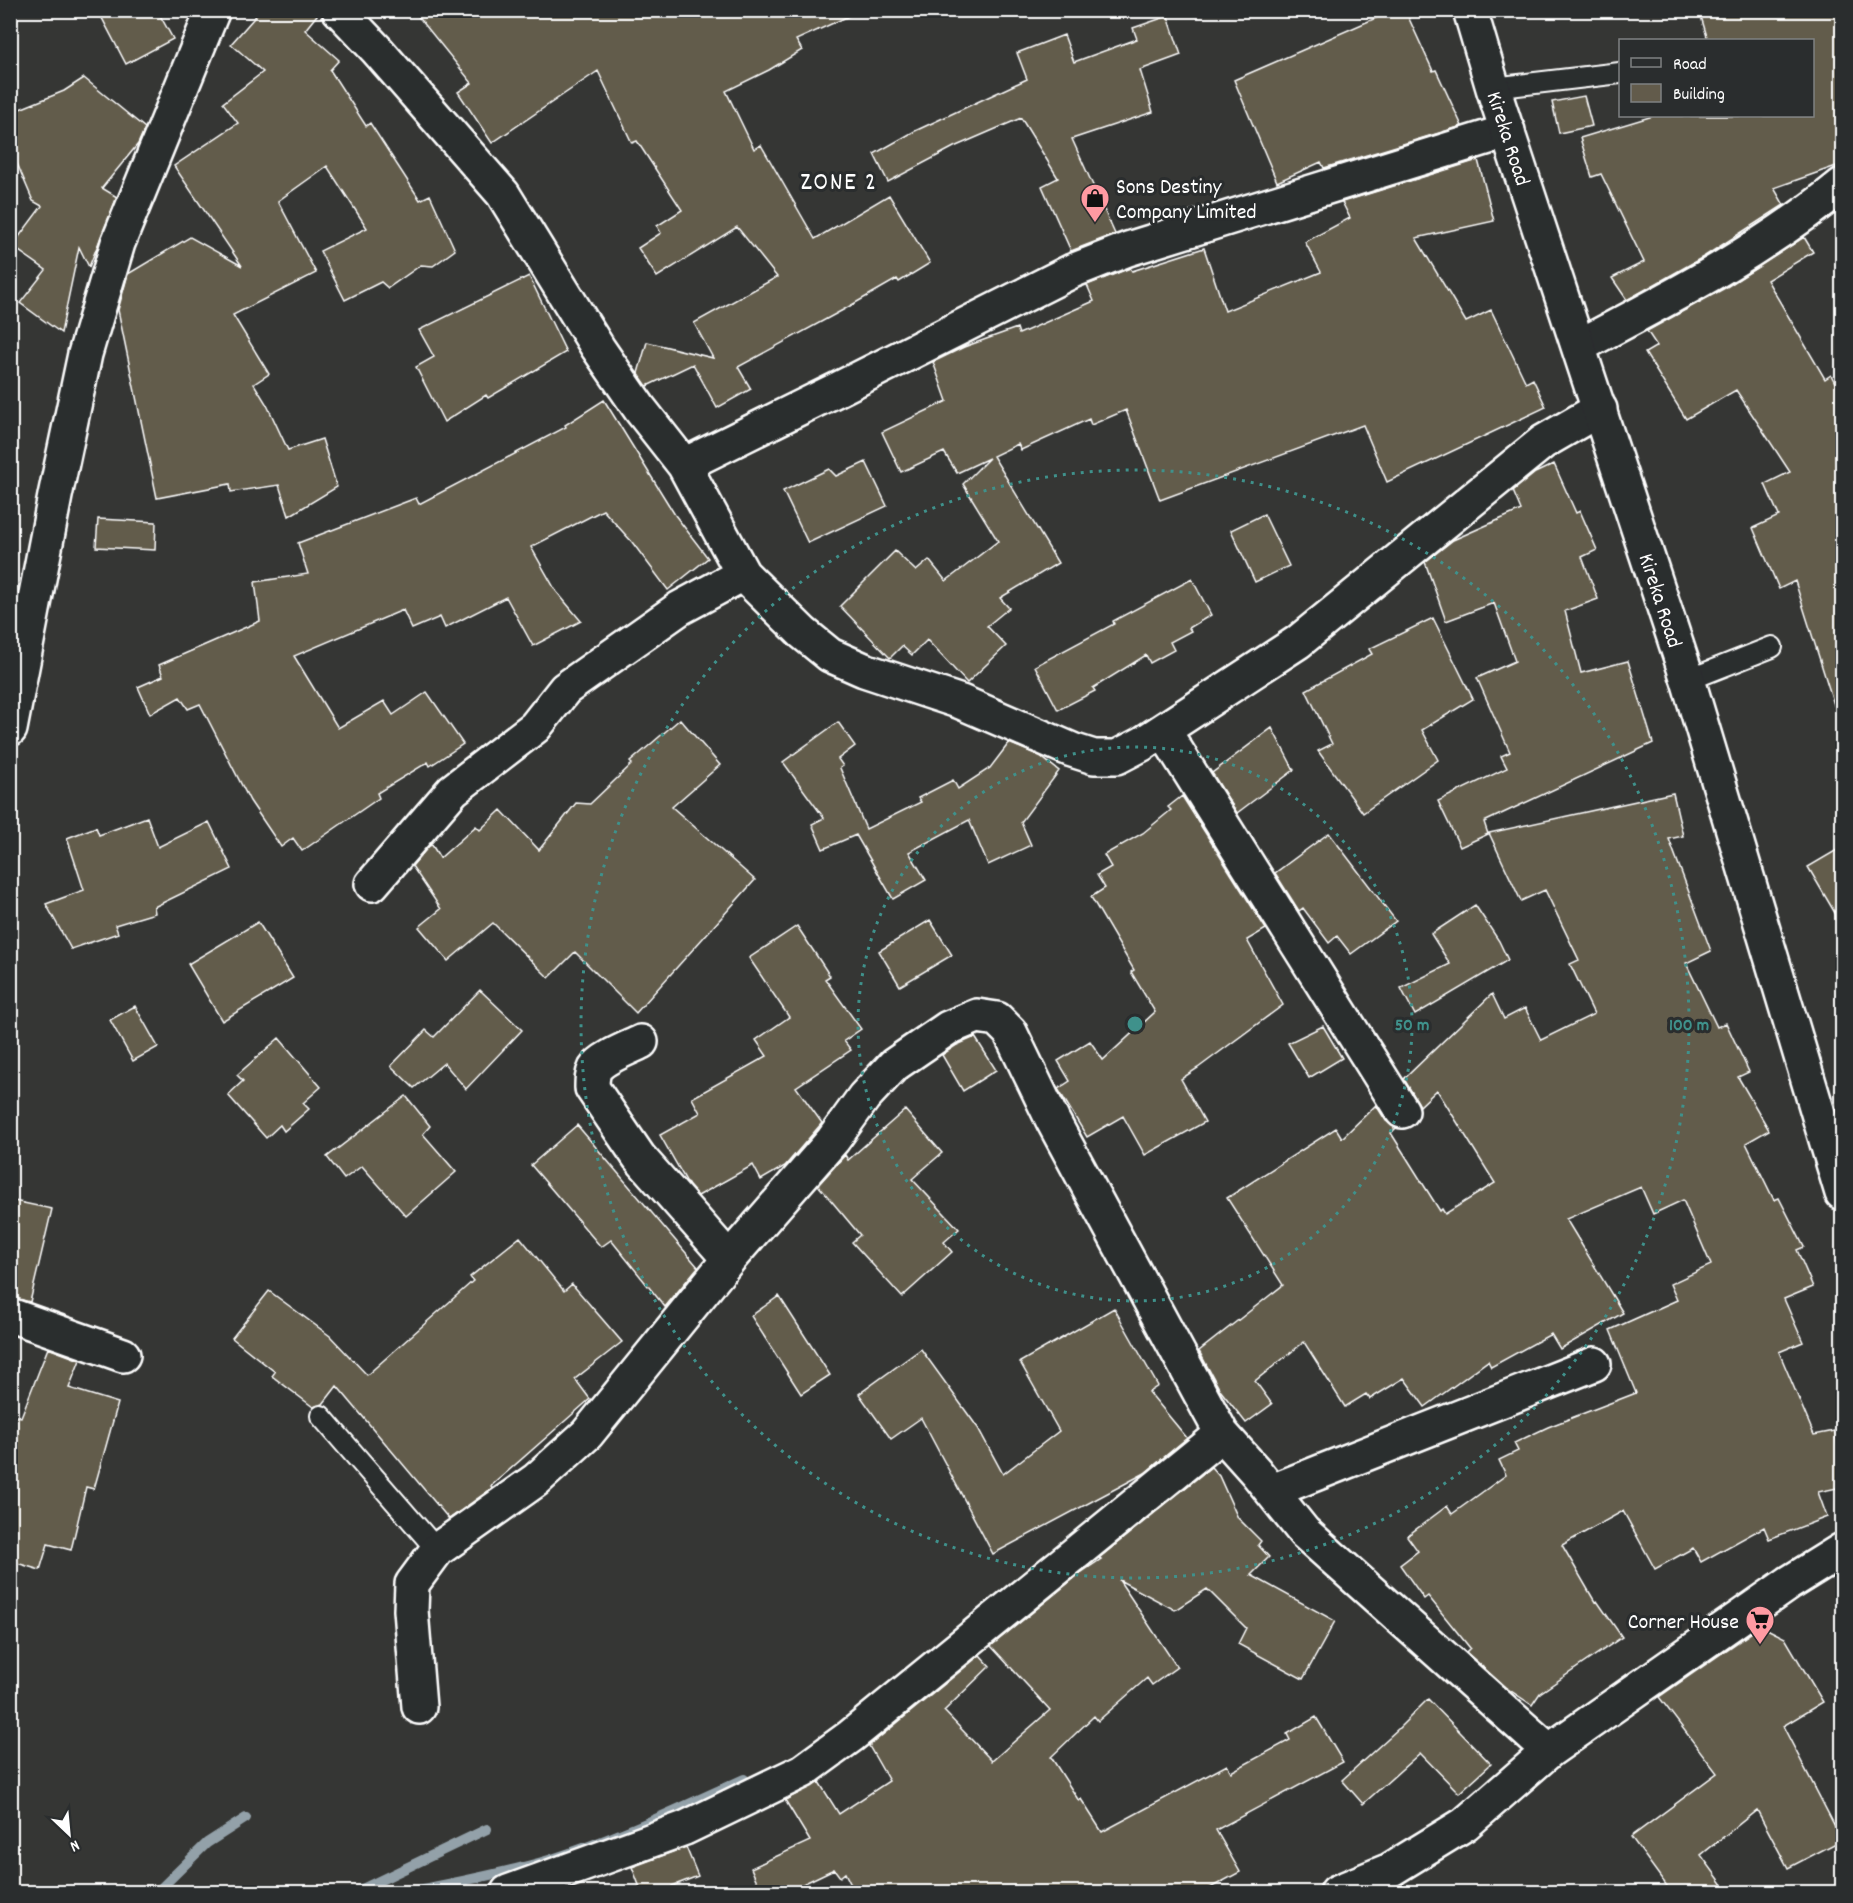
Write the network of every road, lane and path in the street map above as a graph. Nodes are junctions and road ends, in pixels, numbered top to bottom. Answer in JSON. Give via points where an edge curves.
{"nodes":[{"id":1,"x":213,"y":10,"type":"edge"},
{"id":2,"x":339,"y":10,"type":"edge"},
{"id":3,"x":1470,"y":10,"type":"edge"},
{"id":4,"x":1619,"y":73,"type":"edge"},
{"id":5,"x":1493,"y":87,"type":"junction"},
{"id":6,"x":1508,"y":131,"type":"junction"},
{"id":7,"x":1842,"y":185,"type":"edge"},
{"id":8,"x":1579,"y":346,"type":"junction"},
{"id":9,"x":1600,"y":409,"type":"junction"},
{"id":10,"x":684,"y":465,"type":"junction"},
{"id":11,"x":743,"y":574,"type":"junction"},
{"id":12,"x":1772,"y":647,"type":"dead end"},
{"id":13,"x":1688,"y":680,"type":"junction"},
{"id":14,"x":10,"y":729,"type":"edge"},
{"id":15,"x":1164,"y":730,"type":"junction"},
{"id":16,"x":372,"y":884,"type":"dead end"},
{"id":17,"x":641,"y":1042,"type":"dead end"},
{"id":18,"x":1402,"y":1111,"type":"dead end"},
{"id":19,"x":1842,"y":1193,"type":"edge"},
{"id":20,"x":729,"y":1259,"type":"junction"},
{"id":21,"x":10,"y":1316,"type":"edge"},
{"id":22,"x":123,"y":1356,"type":"dead end"},
{"id":23,"x":1594,"y":1364,"type":"dead end"},
{"id":24,"x":321,"y":1416,"type":"dead end"},
{"id":25,"x":1222,"y":1434,"type":"junction"},
{"id":26,"x":1272,"y":1491,"type":"junction"},
{"id":27,"x":437,"y":1550,"type":"junction"},
{"id":28,"x":1842,"y":1550,"type":"edge"},
{"id":29,"x":419,"y":1707,"type":"dead end"},
{"id":30,"x":1549,"y":1751,"type":"junction"},
{"id":31,"x":508,"y":1893,"type":"edge"},
{"id":32,"x":1337,"y":1893,"type":"edge"}],
"edges":[{"from":1,"to":14,"type":"street","via":[[118,243],[85,354]]},
{"from":2,"to":10,"type":"street","via":[[503,194],[598,348]]},
{"from":3,"to":5,"type":"street","name":"Kireka Road"},
{"from":4,"to":5,"type":"lane"},
{"from":5,"to":6,"type":"street","name":"Kireka Road"},
{"from":6,"to":8,"type":"street","name":"Kireka Road"},
{"from":6,"to":10,"type":"street","via":[[1128,249],[1072,271]]},
{"from":7,"to":8,"type":"street","via":[[1811,211],[1686,290]]},
{"from":8,"to":9,"type":"street","name":"Kireka Road"},
{"from":9,"to":13,"type":"street","name":"Kireka Road"},
{"from":9,"to":15,"type":"street","via":[[1543,442],[1298,642]]},
{"from":10,"to":11,"type":"street"},
{"from":11,"to":15,"type":"street","via":[[830,655],[961,702],[1072,750],[1094,757],[1117,757]]},
{"from":11,"to":16,"type":"street","via":[[680,608],[565,689],[535,727],[453,790]]},
{"from":12,"to":13,"type":"lane"},
{"from":13,"to":19,"type":"street","name":"Kireka Road"},
{"from":15,"to":18,"type":"street"},
{"from":17,"to":20,"type":"street","via":[[596,1068],[592,1088],[639,1157]]},
{"from":20,"to":25,"type":"street","via":[[894,1065],[948,1028],[977,1016],[997,1019],[1010,1032],[1053,1121]]},
{"from":20,"to":27,"type":"street","via":[[587,1434],[536,1480]]},
{"from":21,"to":22,"type":"street"},
{"from":23,"to":26,"type":"street"},
{"from":24,"to":27,"type":"lane"},
{"from":25,"to":26,"type":"street"},
{"from":25,"to":31,"type":"street","via":[[803,1771],[684,1828]]},
{"from":26,"to":30,"type":"street","via":[[1304,1532]]},
{"from":27,"to":29,"type":"street","via":[[412,1584]]},
{"from":28,"to":30,"type":"street"},
{"from":30,"to":32,"type":"street","via":[[1465,1824],[1390,1870]]}]}
